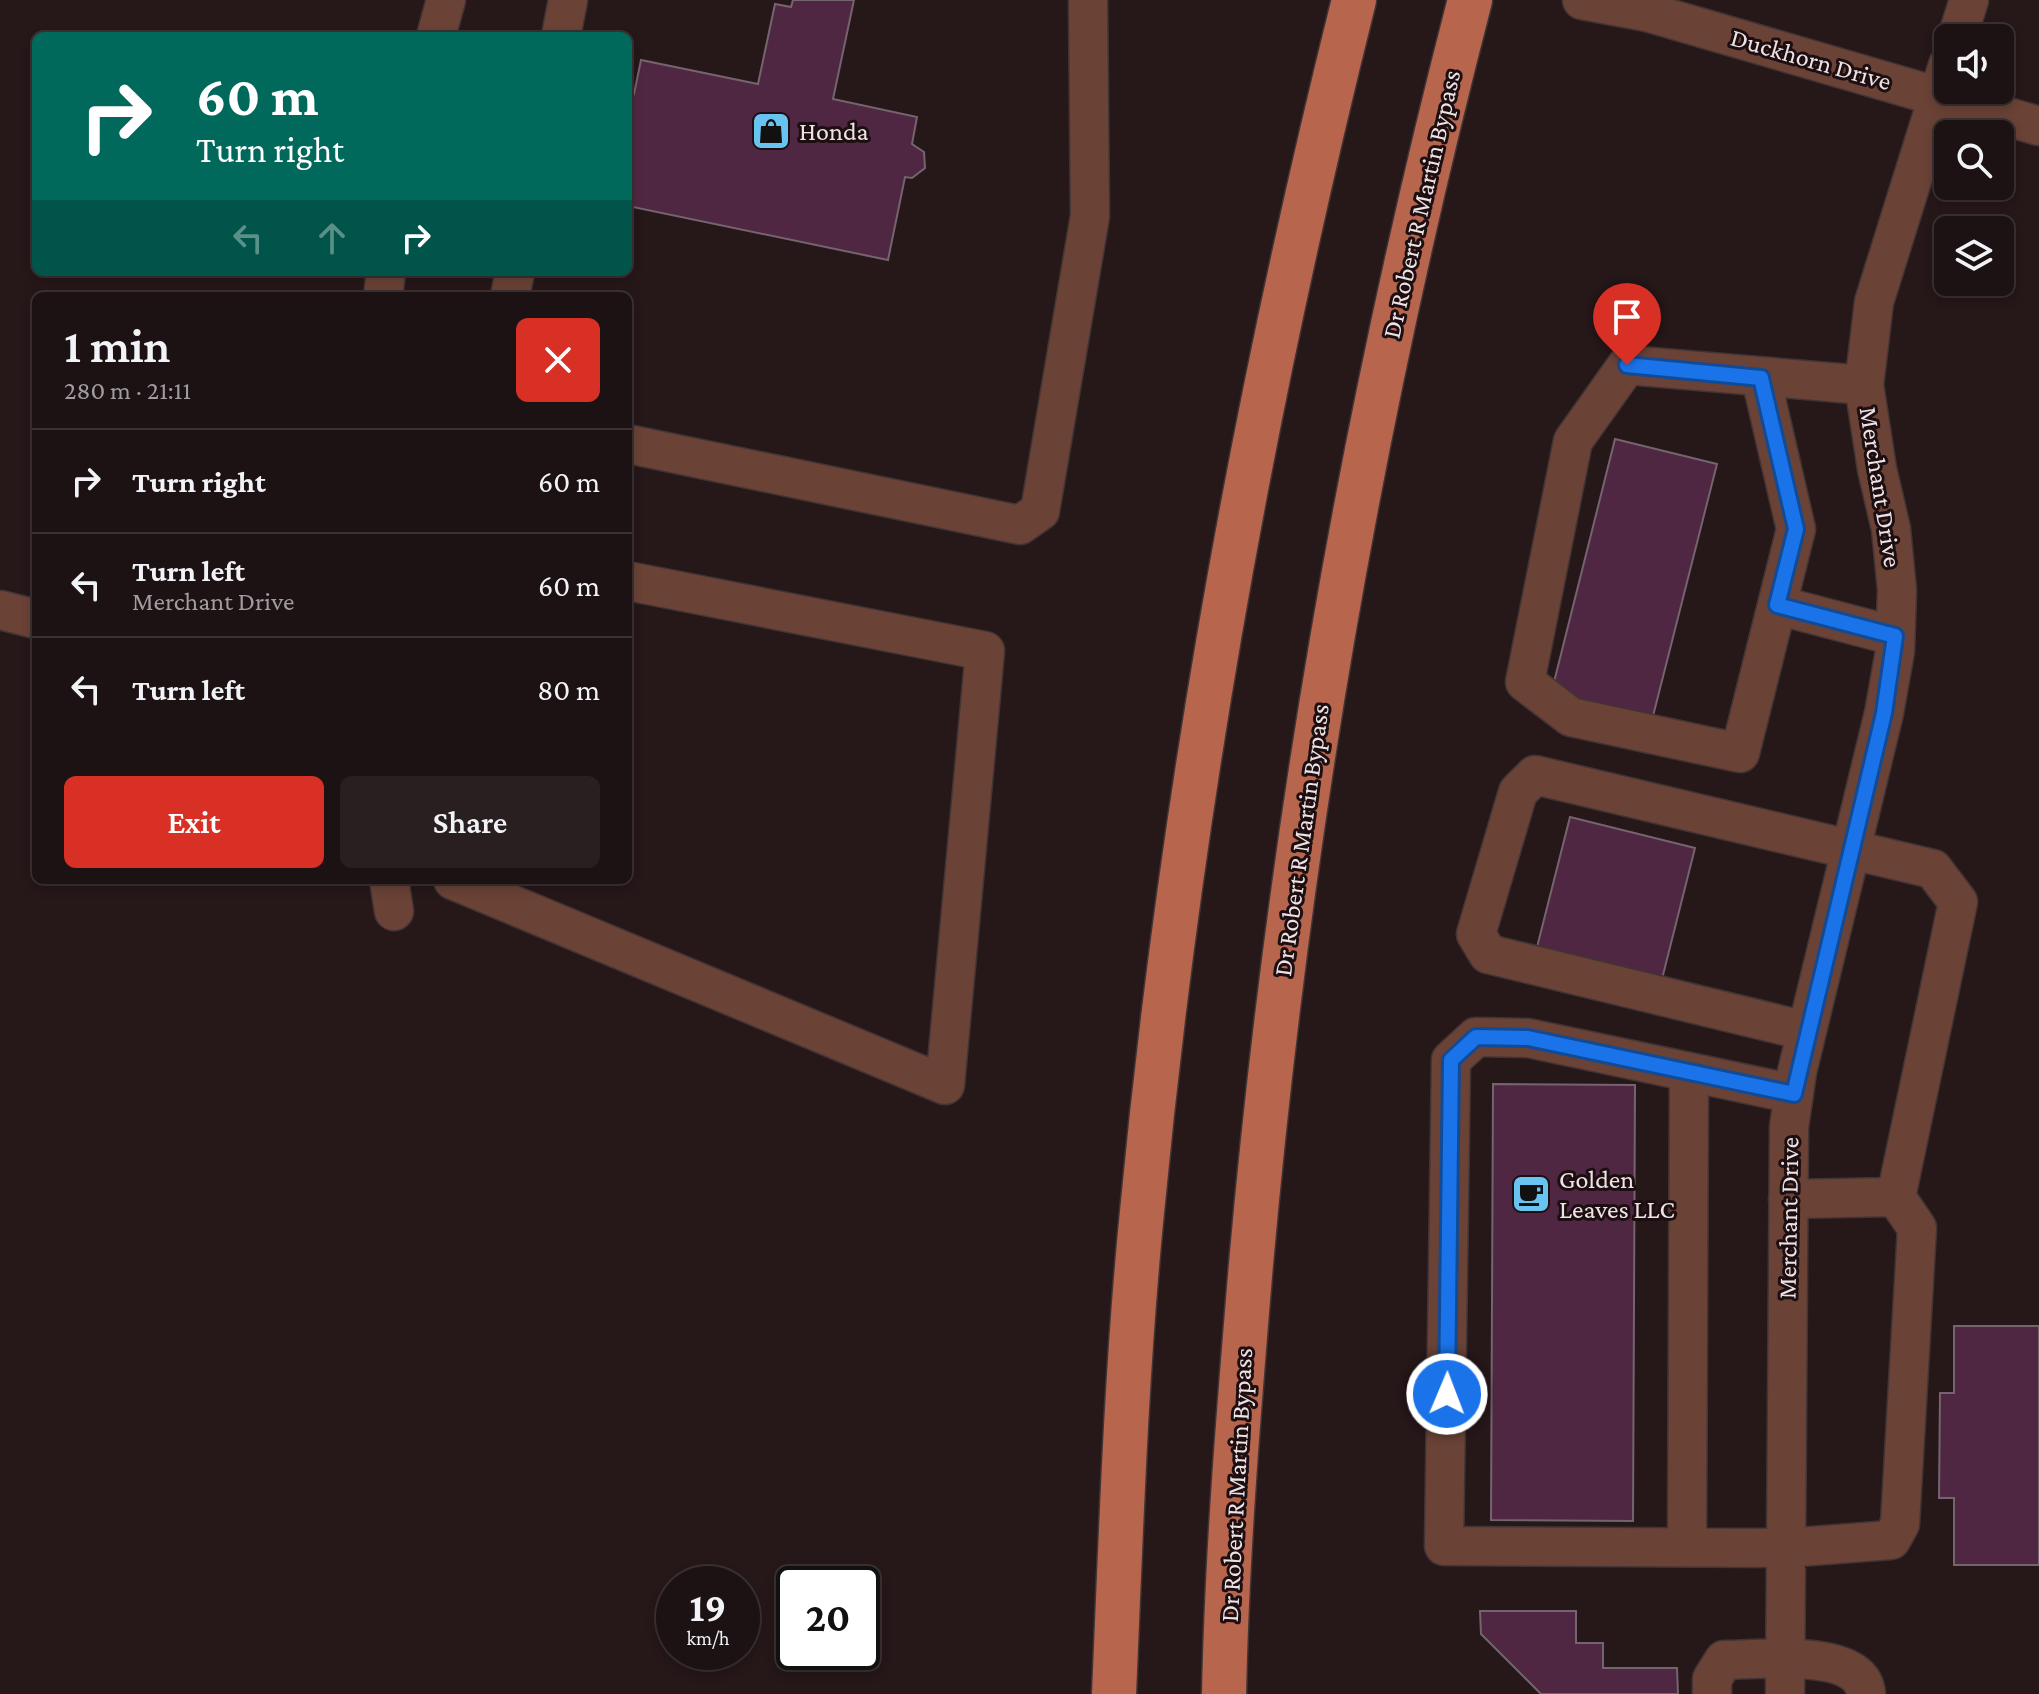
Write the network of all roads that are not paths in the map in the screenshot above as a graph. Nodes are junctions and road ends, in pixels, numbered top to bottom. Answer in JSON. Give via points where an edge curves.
{"nodes":[{"id":1,"x":446,"y":0,"type":"edge"},
{"id":2,"x":568,"y":0,"type":"edge"},
{"id":3,"x":1088,"y":0,"type":"edge"},
{"id":4,"x":1354,"y":0,"type":"edge"},
{"id":5,"x":1470,"y":0,"type":"edge"},
{"id":6,"x":1582,"y":0,"type":"edge"},
{"id":7,"x":1969,"y":0,"type":"edge"},
{"id":8,"x":1961,"y":24,"type":"edge"},
{"id":9,"x":437,"y":32,"type":"edge"},
{"id":10,"x":562,"y":32,"type":"edge"},
{"id":11,"x":1934,"y":78,"type":"edge"},
{"id":12,"x":1936,"y":104,"type":"edge"},
{"id":13,"x":1993,"y":104,"type":"edge"},
{"id":14,"x":2039,"y":126,"type":"edge"},
{"id":15,"x":1761,"y":378,"type":"junction"},
{"id":16,"x":1864,"y":385,"type":"junction"},
{"id":17,"x":632,"y":445,"type":"edge"},
{"id":18,"x":632,"y":582,"type":"edge"},
{"id":19,"x":1777,"y":605,"type":"junction"},
{"id":20,"x":0,"y":610,"type":"edge"},
{"id":21,"x":32,"y":618,"type":"edge"},
{"id":22,"x":1895,"y":636,"type":"junction"},
{"id":23,"x":1852,"y":848,"type":"junction"},
{"id":24,"x":463,"y":884,"type":"edge"},
{"id":25,"x":1806,"y":1031,"type":"junction"},
{"id":26,"x":1689,"y":1072,"type":"junction"},
{"id":27,"x":1794,"y":1094,"type":"junction"},
{"id":28,"x":1896,"y":1197,"type":"junction"},
{"id":29,"x":1788,"y":1199,"type":"junction"},
{"id":30,"x":1687,"y":1547,"type":"junction"},
{"id":31,"x":1785,"y":1548,"type":"junction"},
{"id":32,"x":1785,"y":1676,"type":"edge"},
{"id":33,"x":1114,"y":1694,"type":"edge"},
{"id":34,"x":1224,"y":1694,"type":"edge"},
{"id":35,"x":1712,"y":1694,"type":"edge"},
{"id":36,"x":1866,"y":1694,"type":"edge"}],
"edges":[{"from":1,"to":9,"type":"street"},
{"from":2,"to":10,"type":"street"},
{"from":3,"to":17,"type":"street","via":[[1090,216],[1040,511],[1020,525]]},
{"from":4,"to":33,"type":"main road","via":[[1243,497],[1190,812],[1142,1215],[1126,1414]]},
{"from":5,"to":34,"type":"main road","name":"Dr Robert R Martin Bypass","via":[[1368,442],[1311,760],[1260,1166],[1239,1415]]},
{"from":6,"to":11,"type":"street","name":"Duckhorn Drive"},
{"from":7,"to":8,"type":"street"},
{"from":12,"to":16,"type":"street","name":"Merchant Drive","via":[[1874,302]]},
{"from":13,"to":14,"type":"street","name":"Duckhorn Drive"},
{"from":15,"to":16,"type":"street"},
{"from":15,"to":19,"type":"street","via":[[1796,529]]},
{"from":15,"to":19,"type":"street","via":[[1627,365],[1573,441],[1525,682],[1571,717],[1740,753]]},
{"from":16,"to":22,"type":"street","name":"Merchant Drive","via":[[1891,529]]},
{"from":18,"to":24,"type":"street","via":[[985,651],[945,1085]]},
{"from":19,"to":22,"type":"street"},
{"from":20,"to":21,"type":"street"},
{"from":22,"to":23,"type":"street","name":"Merchant Drive","via":[[1884,713]]},
{"from":23,"to":25,"type":"street","name":"Merchant Drive"},
{"from":23,"to":25,"type":"street","via":[[1535,775],[1518,792],[1476,934],[1488,954]]},
{"from":23,"to":28,"type":"street","via":[[1933,869],[1958,902]]},
{"from":25,"to":27,"type":"street","name":"Merchant Drive"},
{"from":26,"to":27,"type":"street"},
{"from":26,"to":30,"type":"street"},
{"from":26,"to":30,"type":"street","via":[[1528,1038],[1476,1037],[1451,1060],[1444,1546]]},
{"from":27,"to":29,"type":"street","name":"Merchant Drive"},
{"from":28,"to":29,"type":"street"},
{"from":28,"to":31,"type":"street","via":[[1917,1228],[1900,1524],[1891,1540]]},
{"from":29,"to":31,"type":"street","name":"Merchant Drive"},
{"from":30,"to":31,"type":"street"},
{"from":31,"to":32,"type":"street","name":"Merchant Drive"},
{"from":32,"to":35,"type":"street","via":[[1724,1660],[1712,1679]]},
{"from":32,"to":36,"type":"street","via":[[1832,1661],[1860,1677]]}]}
